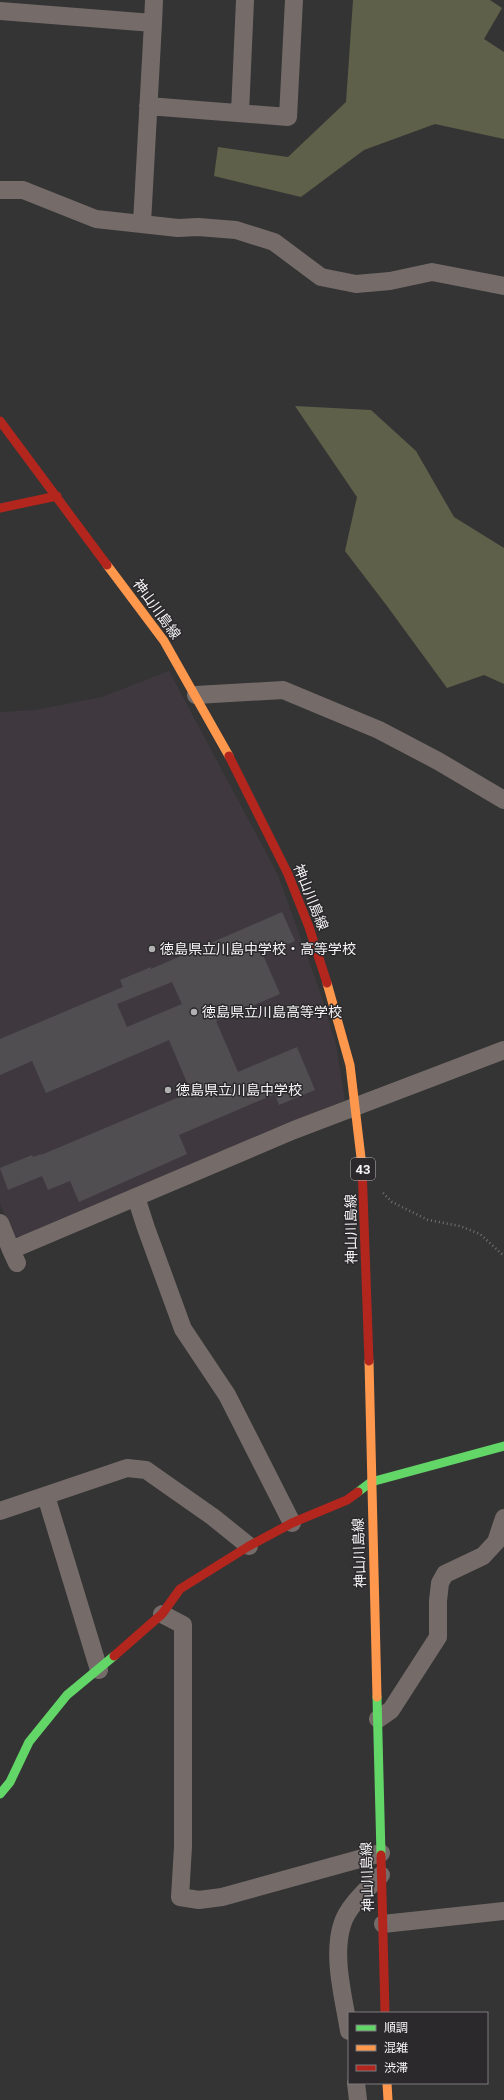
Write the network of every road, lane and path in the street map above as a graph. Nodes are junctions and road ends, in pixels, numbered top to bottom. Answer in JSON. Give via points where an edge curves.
{"nodes":[{"id":1,"x":154,"y":0,"type":"edge"},
{"id":2,"x":245,"y":0,"type":"edge"},
{"id":3,"x":294,"y":0,"type":"edge"},
{"id":4,"x":0,"y":10,"type":"edge"},
{"id":5,"x":153,"y":22,"type":"junction"},
{"id":6,"x":148,"y":106,"type":"junction"},
{"id":7,"x":240,"y":113,"type":"junction"},
{"id":8,"x":0,"y":190,"type":"edge"},
{"id":9,"x":142,"y":223,"type":"junction"},
{"id":10,"x":504,"y":286,"type":"edge"},
{"id":11,"x":0,"y":421,"type":"edge"},
{"id":12,"x":57,"y":496,"type":"junction"},
{"id":13,"x":0,"y":508,"type":"edge"},
{"id":14,"x":196,"y":694,"type":"junction"},
{"id":15,"x":504,"y":800,"type":"edge"},
{"id":16,"x":504,"y":1050,"type":"edge"},
{"id":17,"x":356,"y":1106,"type":"junction"},
{"id":18,"x":364,"y":1182,"type":"junction"},
{"id":19,"x":136,"y":1197,"type":"junction"},
{"id":20,"x":0,"y":1223,"type":"edge"},
{"id":21,"x":504,"y":1256,"type":"edge"},
{"id":22,"x":504,"y":1446,"type":"edge"},
{"id":23,"x":370,"y":1482,"type":"junction"},
{"id":24,"x":46,"y":1496,"type":"junction"},
{"id":25,"x":0,"y":1510,"type":"edge"},
{"id":26,"x":504,"y":1519,"type":"edge"},
{"id":27,"x":292,"y":1523,"type":"junction"},
{"id":28,"x":249,"y":1546,"type":"junction"},
{"id":29,"x":162,"y":1614,"type":"junction"},
{"id":30,"x":99,"y":1670,"type":"junction"},
{"id":31,"x":378,"y":1719,"type":"junction"},
{"id":32,"x":0,"y":1794,"type":"edge"},
{"id":33,"x":380,"y":1853,"type":"junction"},
{"id":34,"x":381,"y":1875,"type":"junction"},
{"id":35,"x":504,"y":1911,"type":"edge"},
{"id":36,"x":383,"y":1924,"type":"junction"},
{"id":37,"x":385,"y":2012,"type":"edge"},
{"id":38,"x":348,"y":2026,"type":"edge"},
{"id":39,"x":356,"y":2084,"type":"edge"},
{"id":40,"x":387,"y":2084,"type":"edge"},
{"id":41,"x":358,"y":2100,"type":"edge"},
{"id":42,"x":388,"y":2100,"type":"edge"}],
"edges":[{"from":1,"to":5,"type":"street"},
{"from":2,"to":7,"type":"street"},
{"from":3,"to":7,"type":"street","via":[[288,117]]},
{"from":4,"to":5,"type":"street"},
{"from":5,"to":6,"type":"street"},
{"from":6,"to":7,"type":"street"},
{"from":6,"to":9,"type":"street"},
{"from":8,"to":9,"type":"street","via":[[23,190],[96,219]]},
{"from":9,"to":10,"type":"street","via":[[178,228],[236,230],[274,242],[321,277],[356,284],[390,281],[432,272]]},
{"from":11,"to":12,"type":"main road","name":"神山川島線","number":"43"},
{"from":12,"to":13,"type":"main road"},
{"from":12,"to":14,"type":"main road","name":"神山川島線","number":"43","via":[[164,641]]},
{"from":14,"to":15,"type":"street","via":[[283,690],[379,730]]},
{"from":14,"to":17,"type":"main road","name":"神山川島線","number":"43","via":[[288,874],[309,927],[340,1025],[350,1065]]},
{"from":16,"to":17,"type":"street"},
{"from":17,"to":18,"type":"main road","name":"神山川島線","number":"43"},
{"from":17,"to":19,"type":"street"},
{"from":18,"to":21,"type":"path","via":[[377,1187],[392,1202],[428,1220],[460,1226],[480,1234]]},
{"from":18,"to":23,"type":"main road","name":"神山川島線","number":"43"},
{"from":19,"to":20,"type":"street","via":[[14,1256]]},
{"from":19,"to":27,"type":"street","via":[[183,1329],[227,1395]]},
{"from":22,"to":23,"type":"main road"},
{"from":23,"to":27,"type":"main road","via":[[347,1500]]},
{"from":23,"to":31,"type":"main road","name":"神山川島線","number":"43"},
{"from":24,"to":25,"type":"street"},
{"from":24,"to":28,"type":"street","via":[[127,1468],[146,1470]]},
{"from":24,"to":30,"type":"street"},
{"from":26,"to":31,"type":"street","via":[[496,1542],[483,1556],[445,1574],[440,1583],[438,1637],[391,1710]]},
{"from":27,"to":28,"type":"main road"},
{"from":28,"to":29,"type":"main road","via":[[180,1589]]},
{"from":29,"to":30,"type":"main road"},
{"from":29,"to":33,"type":"street","via":[[183,1625],[183,1847],[180,1897],[199,1900],[222,1897]]},
{"from":30,"to":32,"type":"main road","via":[[67,1695],[29,1742],[10,1782]]},
{"from":31,"to":33,"type":"main road","name":"神山川島線","number":"43"},
{"from":33,"to":34,"type":"main road","name":"神山川島線","number":"43"},
{"from":34,"to":36,"type":"main road","name":"神山川島線","number":"43"},
{"from":34,"to":38,"type":"street","via":[[360,1896],[342,1924],[338,1946]]},
{"from":35,"to":36,"type":"street"},
{"from":36,"to":37,"type":"main road","name":"神山川島線","number":"43"},
{"from":39,"to":41,"type":"street"},
{"from":40,"to":42,"type":"main road"}]}
